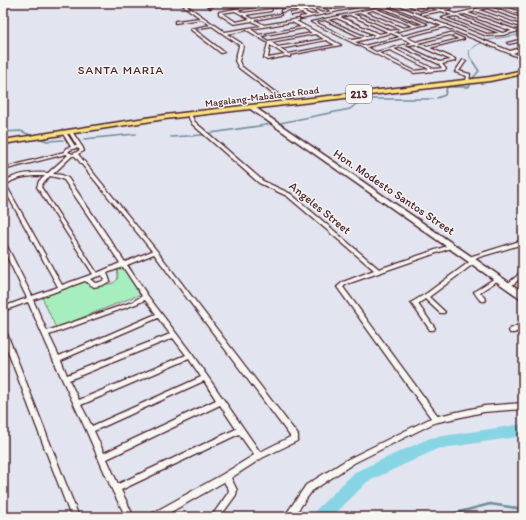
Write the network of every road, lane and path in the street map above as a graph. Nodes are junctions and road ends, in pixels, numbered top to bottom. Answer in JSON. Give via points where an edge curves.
{"nodes":[{"id":1,"x":180,"y":3,"type":"edge"},
{"id":2,"x":206,"y":3,"type":"edge"},
{"id":3,"x":299,"y":3,"type":"edge"},
{"id":4,"x":316,"y":3,"type":"edge"},
{"id":5,"x":333,"y":3,"type":"edge"},
{"id":6,"x":351,"y":3,"type":"edge"},
{"id":7,"x":368,"y":3,"type":"edge"},
{"id":8,"x":388,"y":3,"type":"edge"},
{"id":9,"x":405,"y":3,"type":"edge"},
{"id":10,"x":423,"y":3,"type":"edge"},
{"id":11,"x":442,"y":3,"type":"edge"},
{"id":12,"x":475,"y":3,"type":"edge"},
{"id":13,"x":510,"y":3,"type":"edge"},
{"id":14,"x":285,"y":4,"type":"edge"},
{"id":15,"x":392,"y":4,"type":"edge"},
{"id":16,"x":260,"y":5,"type":"dead end"},
{"id":17,"x":154,"y":6,"type":"dead end"},
{"id":18,"x":358,"y":6,"type":"junction"},
{"id":19,"x":431,"y":6,"type":"junction"},
{"id":20,"x":211,"y":7,"type":"dead end"},
{"id":21,"x":275,"y":7,"type":"dead end"},
{"id":22,"x":384,"y":7,"type":"junction"},
{"id":23,"x":486,"y":7,"type":"junction"},
{"id":24,"x":523,"y":7,"type":"edge"},
{"id":25,"x":295,"y":8,"type":"junction"},
{"id":26,"x":346,"y":9,"type":"junction"},
{"id":27,"x":374,"y":9,"type":"junction"},
{"id":28,"x":236,"y":10,"type":"junction"},
{"id":29,"x":271,"y":10,"type":"dead end"},
{"id":30,"x":476,"y":10,"type":"junction"},
{"id":31,"x":282,"y":11,"type":"dead end"},
{"id":32,"x":334,"y":11,"type":"junction"},
{"id":33,"x":443,"y":11,"type":"junction"},
{"id":34,"x":303,"y":12,"type":"junction"},
{"id":35,"x":362,"y":12,"type":"junction"},
{"id":36,"x":466,"y":12,"type":"junction"},
{"id":37,"x":244,"y":14,"type":"junction"},
{"id":38,"x":292,"y":14,"type":"dead end"},
{"id":39,"x":322,"y":14,"type":"junction"},
{"id":40,"x":350,"y":14,"type":"junction"},
{"id":41,"x":523,"y":14,"type":"edge"},
{"id":42,"x":280,"y":15,"type":"dead end"},
{"id":43,"x":424,"y":15,"type":"junction"},
{"id":44,"x":454,"y":15,"type":"junction"},
{"id":45,"x":311,"y":16,"type":"junction"},
{"id":46,"x":338,"y":17,"type":"junction"},
{"id":47,"x":204,"y":18,"type":"junction"},
{"id":48,"x":325,"y":19,"type":"junction"},
{"id":49,"x":252,"y":20,"type":"junction"},
{"id":50,"x":523,"y":20,"type":"edge"},
{"id":51,"x":292,"y":21,"type":"junction"},
{"id":52,"x":176,"y":22,"type":"dead end"},
{"id":53,"x":214,"y":25,"type":"junction"},
{"id":54,"x":263,"y":26,"type":"junction"},
{"id":55,"x":415,"y":26,"type":"junction"},
{"id":56,"x":448,"y":26,"type":"junction"},
{"id":57,"x":305,"y":27,"type":"junction"},
{"id":58,"x":523,"y":28,"type":"edge"},
{"id":59,"x":248,"y":29,"type":"junction"},
{"id":60,"x":403,"y":29,"type":"junction"},
{"id":61,"x":516,"y":31,"type":"junction"},
{"id":62,"x":391,"y":32,"type":"junction"},
{"id":63,"x":225,"y":33,"type":"junction"},
{"id":64,"x":315,"y":33,"type":"junction"},
{"id":65,"x":504,"y":34,"type":"junction"},
{"id":66,"x":378,"y":35,"type":"junction"},
{"id":67,"x":259,"y":36,"type":"junction"},
{"id":68,"x":403,"y":37,"type":"junction"},
{"id":69,"x":326,"y":38,"type":"junction"},
{"id":70,"x":366,"y":38,"type":"junction"},
{"id":71,"x":523,"y":40,"type":"edge"},
{"id":72,"x":353,"y":41,"type":"junction"},
{"id":73,"x":268,"y":43,"type":"junction"},
{"id":74,"x":415,"y":43,"type":"junction"},
{"id":75,"x":509,"y":43,"type":"dead end"},
{"id":76,"x":402,"y":46,"type":"junction"},
{"id":77,"x":364,"y":47,"type":"junction"},
{"id":78,"x":278,"y":48,"type":"junction"},
{"id":79,"x":427,"y":48,"type":"junction"},
{"id":80,"x":523,"y":48,"type":"edge"},
{"id":81,"x":390,"y":50,"type":"junction"},
{"id":82,"x":512,"y":51,"type":"junction"},
{"id":83,"x":222,"y":52,"type":"dead end"},
{"id":84,"x":376,"y":53,"type":"junction"},
{"id":85,"x":289,"y":56,"type":"junction"},
{"id":86,"x":523,"y":56,"type":"edge"},
{"id":87,"x":464,"y":61,"type":"dead end"},
{"id":88,"x":440,"y":63,"type":"junction"},
{"id":89,"x":433,"y":70,"type":"junction"},
{"id":90,"x":523,"y":72,"type":"edge"},
{"id":91,"x":468,"y":81,"type":"junction"},
{"id":92,"x":287,"y":100,"type":"junction"},
{"id":93,"x":251,"y":107,"type":"junction"},
{"id":94,"x":189,"y":114,"type":"junction"},
{"id":95,"x":68,"y":133,"type":"junction"},
{"id":96,"x":3,"y":142,"type":"edge"},
{"id":97,"x":73,"y":147,"type":"junction"},
{"id":98,"x":80,"y":147,"type":"junction"},
{"id":99,"x":71,"y":154,"type":"junction"},
{"id":100,"x":3,"y":169,"type":"edge"},
{"id":101,"x":49,"y":175,"type":"junction"},
{"id":102,"x":523,"y":242,"type":"edge"},
{"id":103,"x":3,"y":244,"type":"edge"},
{"id":104,"x":452,"y":246,"type":"junction"},
{"id":105,"x":155,"y":252,"type":"junction"},
{"id":106,"x":472,"y":260,"type":"junction"},
{"id":107,"x":124,"y":264,"type":"junction"},
{"id":108,"x":523,"y":270,"type":"edge"},
{"id":109,"x":378,"y":271,"type":"junction"},
{"id":110,"x":104,"y":272,"type":"junction"},
{"id":111,"x":96,"y":274,"type":"junction"},
{"id":112,"x":498,"y":278,"type":"junction"},
{"id":113,"x":86,"y":279,"type":"junction"},
{"id":114,"x":509,"y":285,"type":"junction"},
{"id":115,"x":61,"y":288,"type":"junction"},
{"id":116,"x":425,"y":296,"type":"junction"},
{"id":117,"x":523,"y":296,"type":"edge"},
{"id":118,"x":146,"y":297,"type":"junction"},
{"id":119,"x":30,"y":299,"type":"junction"},
{"id":120,"x":483,"y":300,"type":"dead end"},
{"id":121,"x":3,"y":308,"type":"edge"},
{"id":122,"x":442,"y":312,"type":"dead end"},
{"id":123,"x":160,"y":315,"type":"junction"},
{"id":124,"x":523,"y":326,"type":"edge"},
{"id":125,"x":432,"y":328,"type":"dead end"},
{"id":126,"x":3,"y":331,"type":"edge"},
{"id":127,"x":512,"y":331,"type":"dead end"},
{"id":128,"x":45,"y":334,"type":"junction"},
{"id":129,"x":173,"y":335,"type":"junction"},
{"id":130,"x":190,"y":356,"type":"junction"},
{"id":131,"x":57,"y":358,"type":"junction"},
{"id":132,"x":204,"y":378,"type":"junction"},
{"id":133,"x":65,"y":379,"type":"junction"},
{"id":134,"x":221,"y":401,"type":"junction"},
{"id":135,"x":77,"y":404,"type":"junction"},
{"id":136,"x":523,"y":406,"type":"edge"},
{"id":137,"x":436,"y":419,"type":"junction"},
{"id":138,"x":90,"y":430,"type":"junction"},
{"id":139,"x":240,"y":430,"type":"junction"},
{"id":140,"x":259,"y":456,"type":"junction"},
{"id":141,"x":102,"y":458,"type":"junction"},
{"id":142,"x":226,"y":477,"type":"junction"},
{"id":143,"x":116,"y":490,"type":"junction"},
{"id":144,"x":75,"y":517,"type":"edge"},
{"id":145,"x":130,"y":517,"type":"edge"},
{"id":146,"x":154,"y":517,"type":"edge"},
{"id":147,"x":215,"y":517,"type":"edge"},
{"id":148,"x":288,"y":517,"type":"edge"}],
"edges":[{"from":1,"to":17,"type":"street"},
{"from":1,"to":47,"type":"street"},
{"from":2,"to":20,"type":"street"},
{"from":3,"to":39,"type":"street"},
{"from":4,"to":32,"type":"street"},
{"from":5,"to":26,"type":"street"},
{"from":6,"to":18,"type":"street"},
{"from":7,"to":18,"type":"street","via":[[370,4]]},
{"from":8,"to":15,"type":"street"},
{"from":9,"to":19,"type":"street","via":[[419,9]]},
{"from":10,"to":19,"type":"street"},
{"from":11,"to":19,"type":"street"},
{"from":12,"to":23,"type":"street"},
{"from":12,"to":33,"type":"street"},
{"from":13,"to":24,"type":"street"},
{"from":14,"to":21,"type":"street"},
{"from":14,"to":25,"type":"street"},
{"from":15,"to":22,"type":"street"},
{"from":15,"to":43,"type":"street"},
{"from":15,"to":56,"type":"street"},
{"from":16,"to":28,"type":"street"},
{"from":18,"to":26,"type":"street"},
{"from":19,"to":33,"type":"street"},
{"from":22,"to":27,"type":"street"},
{"from":22,"to":55,"type":"street","via":[[426,24]]},
{"from":23,"to":30,"type":"street"},
{"from":23,"to":41,"type":"street","via":[[497,5]]},
{"from":23,"to":50,"type":"street"},
{"from":25,"to":31,"type":"street"},
{"from":25,"to":34,"type":"street"},
{"from":26,"to":32,"type":"street"},
{"from":27,"to":35,"type":"street"},
{"from":27,"to":55,"type":"street"},
{"from":28,"to":37,"type":"street"},
{"from":28,"to":49,"type":"street","via":[[220,13],[236,23]]},
{"from":29,"to":37,"type":"street"},
{"from":30,"to":36,"type":"street"},
{"from":30,"to":58,"type":"street"},
{"from":32,"to":39,"type":"street"},
{"from":33,"to":43,"type":"street"},
{"from":33,"to":44,"type":"street"},
{"from":34,"to":38,"type":"street"},
{"from":34,"to":45,"type":"street"},
{"from":35,"to":40,"type":"street"},
{"from":35,"to":60,"type":"street"},
{"from":36,"to":44,"type":"street"},
{"from":36,"to":61,"type":"street"},
{"from":37,"to":49,"type":"street"},
{"from":39,"to":45,"type":"street"},
{"from":40,"to":46,"type":"street"},
{"from":40,"to":62,"type":"street"},
{"from":42,"to":49,"type":"street"},
{"from":43,"to":56,"type":"street"},
{"from":44,"to":65,"type":"street"},
{"from":44,"to":65,"type":"street","via":[[443,18],[487,35]]},
{"from":45,"to":51,"type":"street"},
{"from":46,"to":48,"type":"street"},
{"from":46,"to":66,"type":"street"},
{"from":47,"to":52,"type":"street"},
{"from":47,"to":53,"type":"street"},
{"from":48,"to":70,"type":"street"},
{"from":48,"to":72,"type":"street","via":[[312,22]]},
{"from":49,"to":54,"type":"street"},
{"from":51,"to":54,"type":"street"},
{"from":51,"to":57,"type":"street"},
{"from":53,"to":63,"type":"street"},
{"from":53,"to":83,"type":"street","via":[[189,29]]},
{"from":54,"to":59,"type":"street"},
{"from":55,"to":60,"type":"street"},
{"from":56,"to":68,"type":"street"},
{"from":56,"to":82,"type":"street"},
{"from":57,"to":64,"type":"street"},
{"from":57,"to":67,"type":"street"},
{"from":58,"to":61,"type":"street"},
{"from":59,"to":63,"type":"street"},
{"from":59,"to":67,"type":"street"},
{"from":60,"to":62,"type":"street"},
{"from":61,"to":65,"type":"street"},
{"from":62,"to":66,"type":"street"},
{"from":62,"to":68,"type":"street"},
{"from":63,"to":92,"type":"street","via":[[241,45],[237,61],[240,67]]},
{"from":64,"to":69,"type":"street"},
{"from":64,"to":73,"type":"street"},
{"from":66,"to":70,"type":"street"},
{"from":67,"to":73,"type":"street"},
{"from":68,"to":74,"type":"street"},
{"from":68,"to":77,"type":"street"},
{"from":69,"to":78,"type":"street"},
{"from":69,"to":85,"type":"street","via":[[339,45]]},
{"from":70,"to":72,"type":"street"},
{"from":71,"to":75,"type":"street"},
{"from":72,"to":77,"type":"street"},
{"from":73,"to":78,"type":"street"},
{"from":73,"to":85,"type":"street","via":[[266,59]]},
{"from":74,"to":76,"type":"street"},
{"from":74,"to":79,"type":"street"},
{"from":74,"to":79,"type":"street","via":[[450,34],[462,39]]},
{"from":76,"to":81,"type":"street"},
{"from":76,"to":88,"type":"street"},
{"from":77,"to":84,"type":"street"},
{"from":78,"to":85,"type":"street"},
{"from":79,"to":88,"type":"street","via":[[454,60]]},
{"from":80,"to":82,"type":"street"},
{"from":81,"to":84,"type":"street"},
{"from":81,"to":89,"type":"street"},
{"from":82,"to":86,"type":"street"},
{"from":84,"to":89,"type":"street","via":[[415,72]]},
{"from":87,"to":91,"type":"street","via":[[457,72],[469,75]]},
{"from":88,"to":89,"type":"street","via":[[444,69]]},
{"from":90,"to":91,"type":"main road","name":"Magalang-Mabalacat Road","number":"213"},
{"from":91,"to":92,"type":"main road","name":"Magalang-Mabalacat Road","number":"213"},
{"from":92,"to":93,"type":"main road","name":"Magalang-Mabalacat Road","number":"213"},
{"from":93,"to":94,"type":"main road","name":"Magalang-Mabalacat Road","number":"213"},
{"from":93,"to":104,"type":"street","name":"Hon. Modesto Santos Street"},
{"from":94,"to":95,"type":"main road","name":"Magalang-Mabalacat Road","number":"213"},
{"from":94,"to":109,"type":"street","name":"Angeles Street","via":[[193,123],[256,177],[289,195]]},
{"from":95,"to":96,"type":"main road","name":"Magalang-Mabalacat Road","number":"213"},
{"from":95,"to":97,"type":"street"},
{"from":95,"to":98,"type":"street"},
{"from":97,"to":98,"type":"street"},
{"from":97,"to":99,"type":"street","via":[[68,148]]},
{"from":98,"to":99,"type":"street","via":[[83,150]]},
{"from":99,"to":100,"type":"street"},
{"from":99,"to":101,"type":"street"},
{"from":99,"to":105,"type":"street"},
{"from":101,"to":107,"type":"street","via":[[66,179]]},
{"from":101,"to":111,"type":"street","via":[[39,187]]},
{"from":101,"to":115,"type":"street","via":[[35,174],[8,181],[4,185]]},
{"from":102,"to":106,"type":"street"},
{"from":103,"to":119,"type":"street"},
{"from":104,"to":106,"type":"street","name":"Hon. Modesto Santos Street"},
{"from":104,"to":109,"type":"street"},
{"from":105,"to":107,"type":"street"},
{"from":105,"to":140,"type":"street","via":[[294,435],[294,439]]},
{"from":106,"to":112,"type":"street","name":"Hon. Modesto Santos Street"},
{"from":106,"to":116,"type":"street"},
{"from":107,"to":110,"type":"street"},
{"from":107,"to":118,"type":"street"},
{"from":108,"to":114,"type":"street"},
{"from":109,"to":137,"type":"street","via":[[340,287]]},
{"from":110,"to":111,"type":"street"},
{"from":110,"to":113,"type":"street","via":[[107,281],[101,284],[94,285]]},
{"from":111,"to":113,"type":"street"},
{"from":112,"to":114,"type":"street","name":"Hon. Modesto Santos Street"},
{"from":112,"to":120,"type":"street","via":[[477,292]]},
{"from":113,"to":115,"type":"street"},
{"from":114,"to":117,"type":"street","name":"Hon. Modesto Santos Street"},
{"from":115,"to":119,"type":"street"},
{"from":116,"to":122,"type":"street"},
{"from":116,"to":125,"type":"street","via":[[414,303]]},
{"from":118,"to":123,"type":"street"},
{"from":118,"to":128,"type":"street","via":[[134,304]]},
{"from":119,"to":121,"type":"street"},
{"from":119,"to":128,"type":"street"},
{"from":123,"to":129,"type":"street"},
{"from":123,"to":131,"type":"street"},
{"from":124,"to":127,"type":"street"},
{"from":126,"to":144,"type":"street"},
{"from":128,"to":131,"type":"street"},
{"from":129,"to":130,"type":"street"},
{"from":129,"to":133,"type":"street"},
{"from":130,"to":132,"type":"street"},
{"from":130,"to":135,"type":"street"},
{"from":131,"to":133,"type":"street"},
{"from":132,"to":134,"type":"street"},
{"from":132,"to":138,"type":"street"},
{"from":133,"to":135,"type":"street"},
{"from":134,"to":139,"type":"street"},
{"from":134,"to":141,"type":"street"},
{"from":135,"to":138,"type":"street"},
{"from":136,"to":137,"type":"street","via":[[484,409]]},
{"from":137,"to":148,"type":"street","via":[[351,461],[315,484],[309,488]]},
{"from":138,"to":141,"type":"street"},
{"from":139,"to":140,"type":"street"},
{"from":139,"to":143,"type":"street"},
{"from":140,"to":142,"type":"street"},
{"from":141,"to":143,"type":"street"},
{"from":142,"to":146,"type":"street"},
{"from":142,"to":147,"type":"street","via":[[233,490],[232,495]]},
{"from":143,"to":145,"type":"street"}]}
